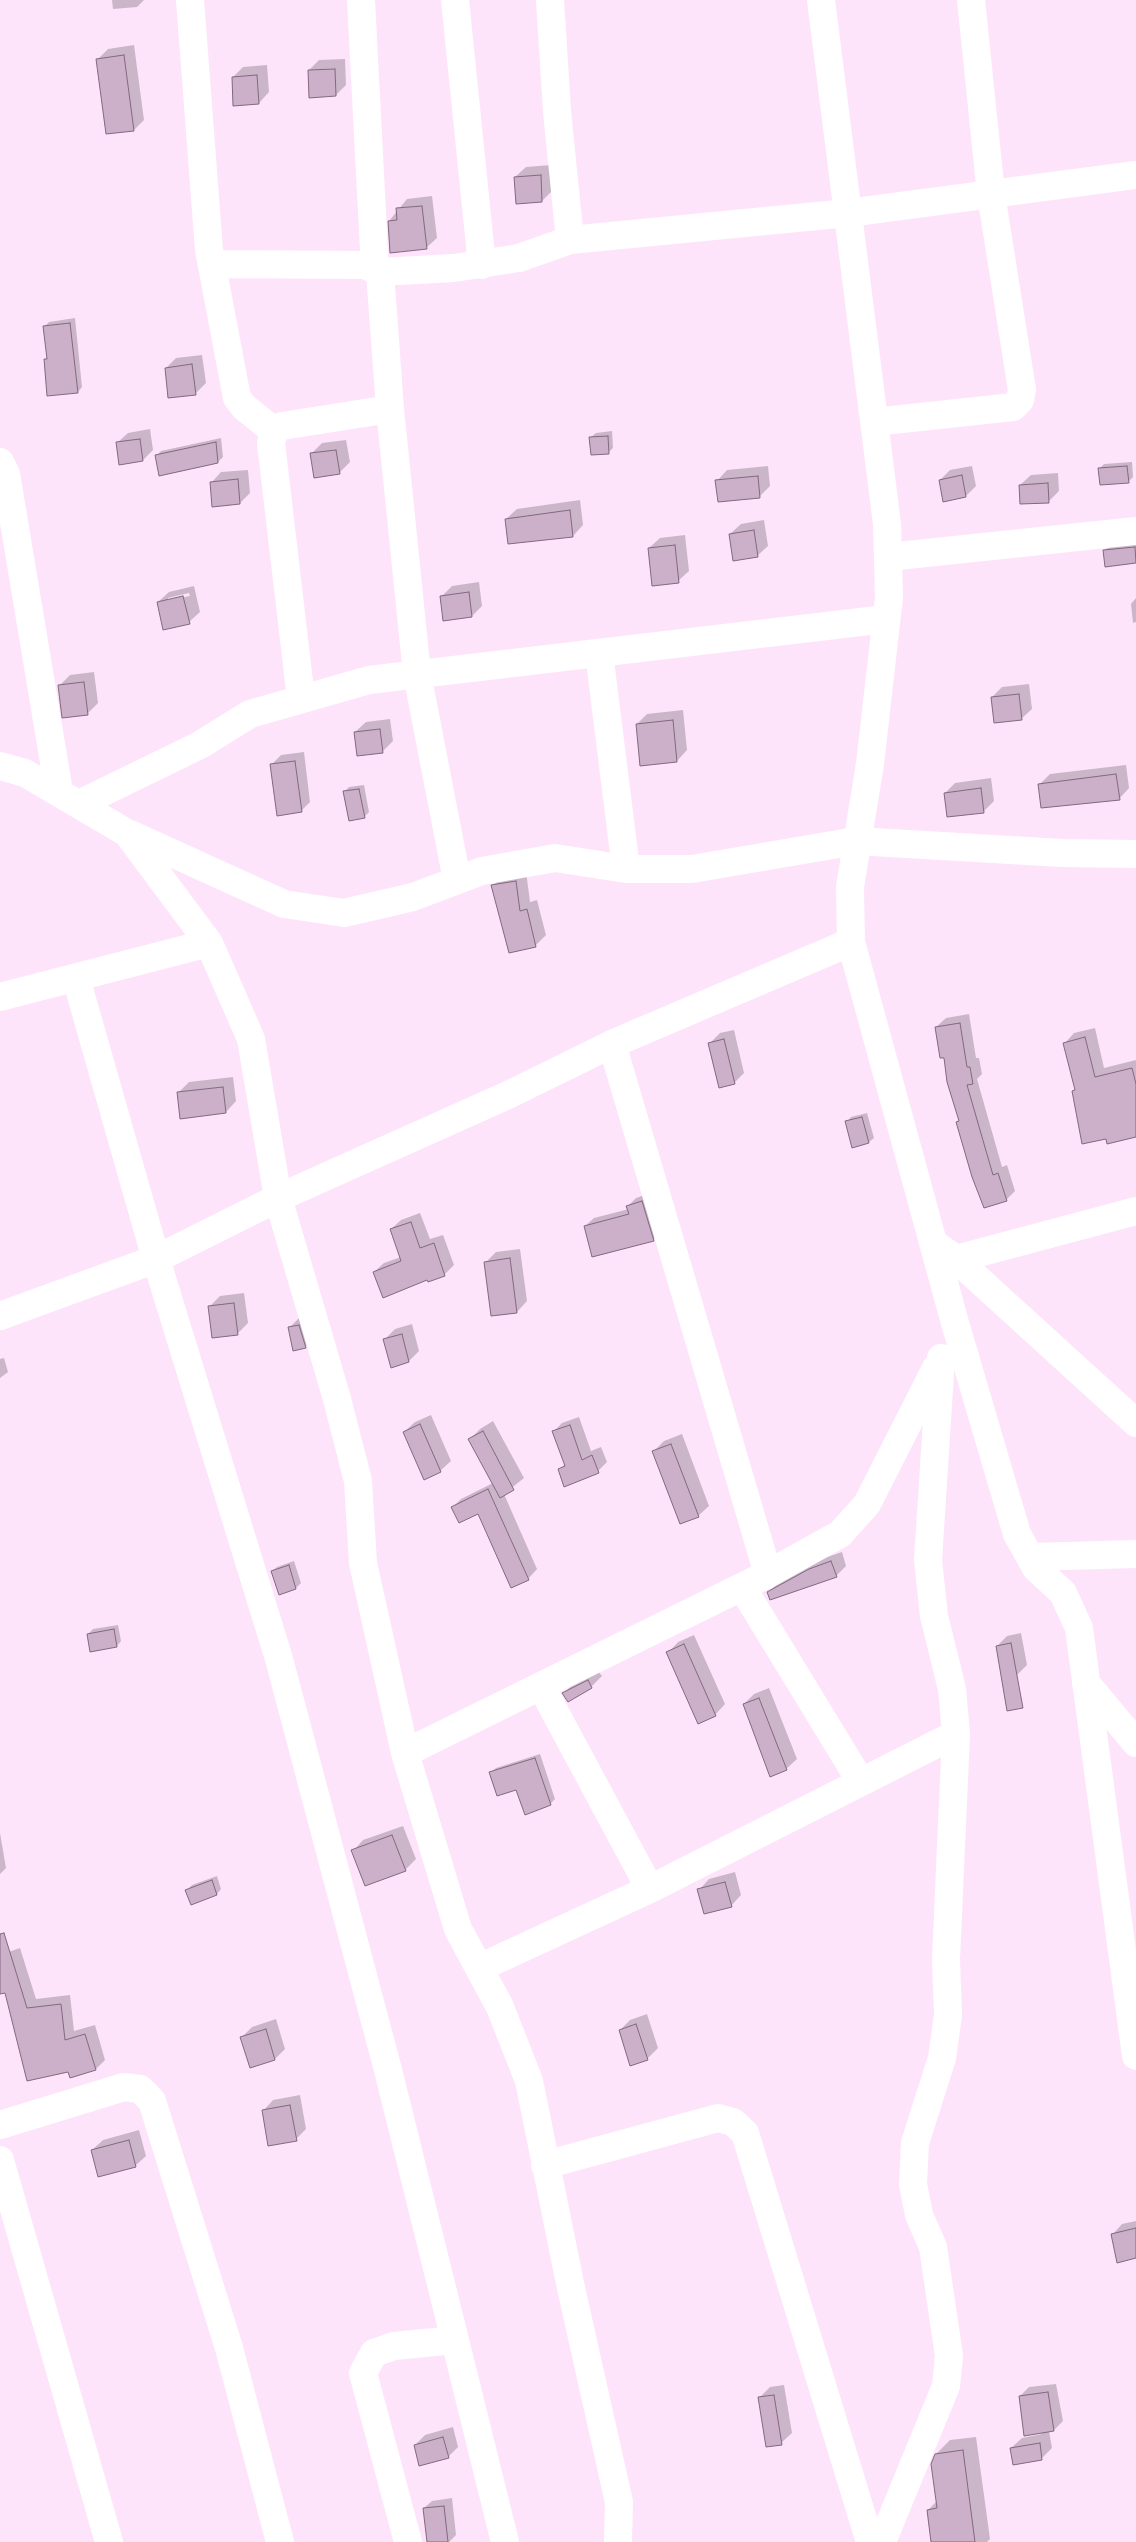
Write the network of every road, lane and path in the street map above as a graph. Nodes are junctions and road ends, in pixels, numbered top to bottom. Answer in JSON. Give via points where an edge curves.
{"nodes":[{"id":1,"x":190,"y":0,"type":"edge"},
{"id":2,"x":361,"y":0,"type":"edge"},
{"id":3,"x":455,"y":0,"type":"edge"},
{"id":4,"x":550,"y":0,"type":"edge"},
{"id":5,"x":821,"y":0,"type":"edge"},
{"id":6,"x":971,"y":0,"type":"edge"},
{"id":7,"x":1136,"y":175,"type":"edge"},
{"id":8,"x":992,"y":194,"type":"junction"},
{"id":9,"x":848,"y":213,"type":"junction"},
{"id":10,"x":570,"y":240,"type":"junction"},
{"id":11,"x":212,"y":264,"type":"junction"},
{"id":12,"x":482,"y":265,"type":"junction"},
{"id":13,"x":378,"y":271,"type":"junction"},
{"id":14,"x":390,"y":409,"type":"junction"},
{"id":15,"x":874,"y":422,"type":"junction"},
{"id":16,"x":274,"y":431,"type":"junction"},
{"id":17,"x":0,"y":462,"type":"edge"},
{"id":18,"x":1136,"y":531,"type":"edge"},
{"id":19,"x":888,"y":557,"type":"junction"},
{"id":20,"x":886,"y":619,"type":"junction"},
{"id":21,"x":599,"y":653,"type":"junction"},
{"id":22,"x":417,"y":674,"type":"junction"},
{"id":23,"x":301,"y":699,"type":"junction"},
{"id":24,"x":0,"y":766,"type":"edge"},
{"id":25,"x":69,"y":798,"type":"junction"},
{"id":26,"x":127,"y":832,"type":"junction"},
{"id":27,"x":856,"y":841,"type":"junction"},
{"id":28,"x":1136,"y":854,"type":"edge"},
{"id":29,"x":626,"y":869,"type":"junction"},
{"id":30,"x":457,"y":880,"type":"junction"},
{"id":31,"x":851,"y":942,"type":"junction"},
{"id":32,"x":209,"y":943,"type":"junction"},
{"id":33,"x":76,"y":978,"type":"junction"},
{"id":34,"x":0,"y":997,"type":"edge"},
{"id":35,"x":612,"y":1044,"type":"junction"},
{"id":36,"x":278,"y":1198,"type":"junction"},
{"id":37,"x":1136,"y":1212,"type":"edge"},
{"id":38,"x":933,"y":1243,"type":"junction"},
{"id":39,"x":156,"y":1259,"type":"junction"},
{"id":40,"x":956,"y":1259,"type":"junction"},
{"id":41,"x":0,"y":1316,"type":"edge"},
{"id":42,"x":955,"y":1323,"type":"junction"},
{"id":43,"x":941,"y":1358,"type":"junction"},
{"id":44,"x":1130,"y":1411,"type":"edge"},
{"id":45,"x":1136,"y":1554,"type":"edge"},
{"id":46,"x":1030,"y":1557,"type":"junction"},
{"id":47,"x":768,"y":1574,"type":"junction"},
{"id":48,"x":742,"y":1587,"type":"junction"},
{"id":49,"x":1086,"y":1683,"type":"junction"},
{"id":50,"x":541,"y":1686,"type":"junction"},
{"id":51,"x":956,"y":1734,"type":"junction"},
{"id":52,"x":1136,"y":1743,"type":"edge"},
{"id":53,"x":405,"y":1753,"type":"junction"},
{"id":54,"x":861,"y":1782,"type":"junction"},
{"id":55,"x":650,"y":1889,"type":"junction"},
{"id":56,"x":479,"y":1968,"type":"junction"},
{"id":57,"x":1136,"y":2056,"type":"edge"},
{"id":58,"x":0,"y":2124,"type":"edge"},
{"id":59,"x":1,"y":2165,"type":"edge"},
{"id":60,"x":545,"y":2165,"type":"junction"},
{"id":61,"x":455,"y":2340,"type":"junction"},
{"id":62,"x":109,"y":2542,"type":"edge"},
{"id":63,"x":280,"y":2542,"type":"edge"},
{"id":64,"x":408,"y":2542,"type":"edge"},
{"id":65,"x":505,"y":2542,"type":"edge"},
{"id":66,"x":618,"y":2542,"type":"edge"},
{"id":67,"x":870,"y":2542,"type":"edge"},
{"id":68,"x":882,"y":2542,"type":"edge"}],
"edges":[{"from":1,"to":11,"type":"street"},
{"from":2,"to":13,"type":"street"},
{"from":3,"to":12,"type":"street"},
{"from":4,"to":10,"type":"street"},
{"from":5,"to":9,"type":"street"},
{"from":6,"to":8,"type":"street"},
{"from":7,"to":8,"type":"street"},
{"from":8,"to":9,"type":"street"},
{"from":8,"to":15,"type":"street","via":[[1022,390],[1020,400],[1013,408]]},
{"from":9,"to":10,"type":"street"},
{"from":9,"to":15,"type":"street"},
{"from":10,"to":12,"type":"street","via":[[519,258]]},
{"from":11,"to":13,"type":"street","via":[[365,265]]},
{"from":11,"to":16,"type":"street","via":[[237,398]]},
{"from":12,"to":13,"type":"street"},
{"from":13,"to":14,"type":"street"},
{"from":14,"to":16,"type":"street","via":[[282,426]]},
{"from":14,"to":22,"type":"street"},
{"from":15,"to":19,"type":"street"},
{"from":16,"to":23,"type":"street","via":[[271,443]]},
{"from":17,"to":25,"type":"street","via":[[6,474]]},
{"from":18,"to":19,"type":"street"},
{"from":19,"to":20,"type":"street"},
{"from":20,"to":21,"type":"street"},
{"from":20,"to":27,"type":"street","via":[[870,764]]},
{"from":21,"to":22,"type":"street"},
{"from":21,"to":29,"type":"street"},
{"from":22,"to":23,"type":"street","via":[[370,680]]},
{"from":22,"to":30,"type":"street"},
{"from":23,"to":25,"type":"street","via":[[250,714],[200,745]]},
{"from":24,"to":25,"type":"street","via":[[25,773]]},
{"from":25,"to":26,"type":"street"},
{"from":26,"to":30,"type":"street","via":[[284,904],[344,913],[413,897]]},
{"from":26,"to":32,"type":"street"},
{"from":27,"to":28,"type":"street"},
{"from":27,"to":29,"type":"street","via":[[692,869]]},
{"from":27,"to":31,"type":"street","via":[[850,887]]},
{"from":29,"to":30,"type":"street","via":[[555,858],[482,871]]},
{"from":31,"to":35,"type":"street"},
{"from":31,"to":38,"type":"street"},
{"from":32,"to":33,"type":"street"},
{"from":32,"to":36,"type":"street","via":[[251,1039]]},
{"from":33,"to":34,"type":"street"},
{"from":33,"to":39,"type":"street"},
{"from":35,"to":36,"type":"street","via":[[508,1095]]},
{"from":35,"to":47,"type":"street"},
{"from":36,"to":39,"type":"street"},
{"from":36,"to":53,"type":"street","via":[[358,1481],[363,1563]]},
{"from":37,"to":40,"type":"street"},
{"from":38,"to":40,"type":"street"},
{"from":38,"to":42,"type":"street"},
{"from":39,"to":41,"type":"street"},
{"from":39,"to":61,"type":"street","via":[[279,1659],[388,2070]]},
{"from":40,"to":44,"type":"street"},
{"from":42,"to":43,"type":"street"},
{"from":42,"to":46,"type":"street","via":[[1016,1534]]},
{"from":43,"to":47,"type":"street","via":[[867,1504],[840,1534]]},
{"from":43,"to":51,"type":"street","via":[[928,1560],[934,1616],[952,1689]]},
{"from":45,"to":46,"type":"street"},
{"from":46,"to":49,"type":"street","via":[[1036,1568],[1063,1593],[1079,1628]]},
{"from":47,"to":48,"type":"street"},
{"from":48,"to":50,"type":"street"},
{"from":48,"to":54,"type":"street"},
{"from":49,"to":52,"type":"street"},
{"from":49,"to":57,"type":"street"},
{"from":50,"to":53,"type":"street"},
{"from":50,"to":55,"type":"street"},
{"from":51,"to":54,"type":"street"},
{"from":51,"to":68,"type":"street","via":[[946,1959],[948,2016],[942,2058],[915,2143],[913,2184],[919,2215],[933,2247],[949,2356],[946,2386]]},
{"from":53,"to":56,"type":"street","via":[[458,1929]]},
{"from":54,"to":55,"type":"street"},
{"from":55,"to":56,"type":"street"},
{"from":56,"to":60,"type":"street","via":[[500,2007],[529,2080]]},
{"from":58,"to":63,"type":"street","via":[[124,2087],[140,2089],[152,2101],[230,2348]]},
{"from":59,"to":62,"type":"street"},
{"from":60,"to":66,"type":"street","via":[[618,2502]]},
{"from":60,"to":67,"type":"street","via":[[718,2118],[733,2122],[745,2133]]},
{"from":61,"to":64,"type":"street","via":[[394,2346],[374,2353],[363,2373]]},
{"from":61,"to":65,"type":"street"}]}
